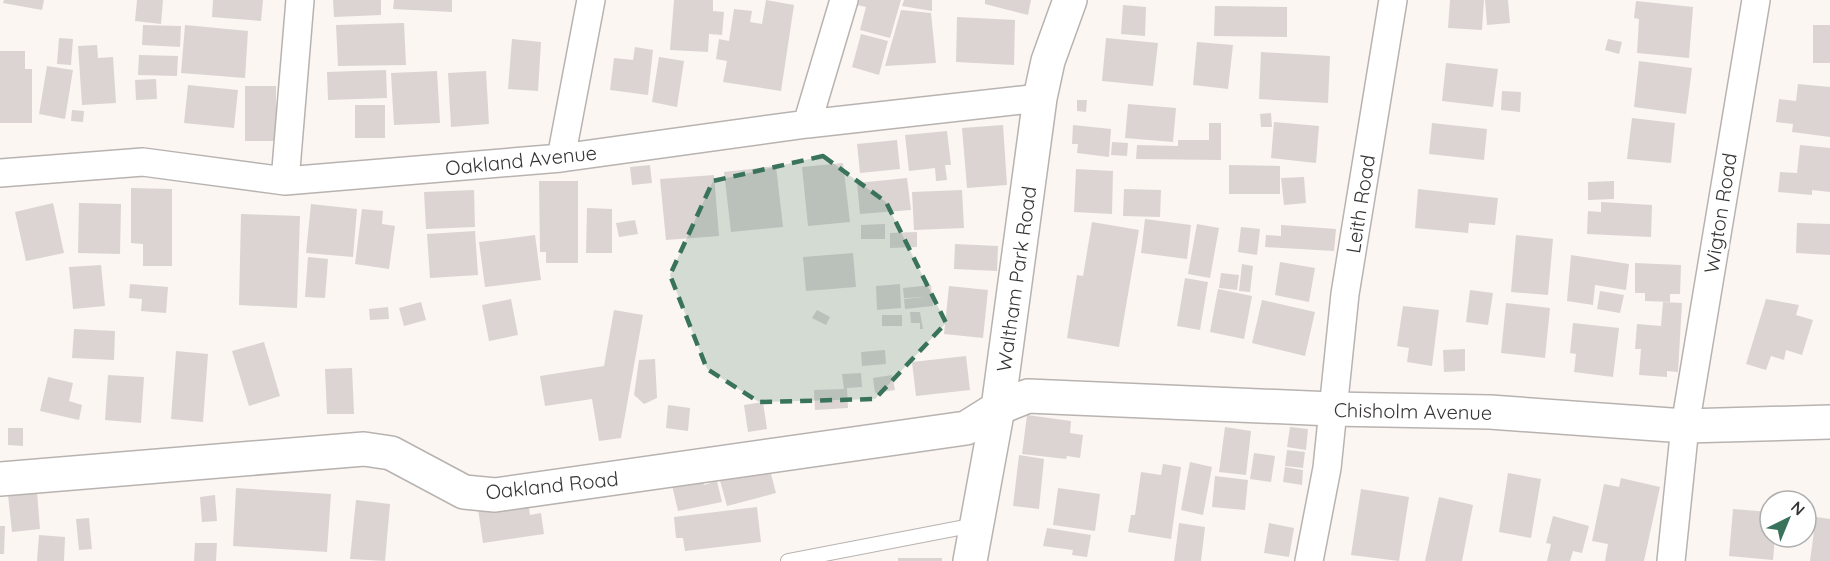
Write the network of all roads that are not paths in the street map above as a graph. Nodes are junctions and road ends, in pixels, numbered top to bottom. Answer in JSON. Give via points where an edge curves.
{"nodes":[{"id":1,"x":300,"y":0,"type":"edge"},
{"id":2,"x":591,"y":0,"type":"edge"},
{"id":3,"x":844,"y":0,"type":"edge"},
{"id":4,"x":1070,"y":0,"type":"edge"},
{"id":5,"x":1393,"y":0,"type":"edge"},
{"id":6,"x":1756,"y":0,"type":"edge"},
{"id":7,"x":1040,"y":98,"type":"junction"},
{"id":8,"x":807,"y":123,"type":"junction"},
{"id":9,"x":561,"y":158,"type":"junction"},
{"id":10,"x":0,"y":173,"type":"edge"},
{"id":11,"x":285,"y":181,"type":"junction"},
{"id":12,"x":998,"y":408,"type":"junction"},
{"id":13,"x":1332,"y":410,"type":"junction"},
{"id":14,"x":1830,"y":422,"type":"edge"},
{"id":15,"x":1685,"y":426,"type":"junction"},
{"id":16,"x":0,"y":480,"type":"edge"},
{"id":17,"x":975,"y":525,"type":"junction"},
{"id":18,"x":788,"y":561,"type":"edge"},
{"id":19,"x":970,"y":561,"type":"edge"},
{"id":20,"x":1310,"y":561,"type":"edge"},
{"id":21,"x":1671,"y":561,"type":"edge"}],
"edges":[{"from":1,"to":11,"type":"street"},
{"from":2,"to":9,"type":"street"},
{"from":3,"to":8,"type":"street"},
{"from":4,"to":7,"type":"street","name":"Waltham Park Road","via":[[1048,61]]},
{"from":5,"to":13,"type":"street","name":"Leith Road","via":[[1345,294]]},
{"from":6,"to":15,"type":"street","name":"Wigton Road"},
{"from":7,"to":8,"type":"street","name":"Oakland Avenue"},
{"from":7,"to":12,"type":"street","name":"Waltham Park Road"},
{"from":8,"to":9,"type":"street","name":"Oakland Avenue"},
{"from":9,"to":11,"type":"street","name":"Oakland Avenue"},
{"from":10,"to":11,"type":"street","name":"Oakland Avenue","via":[[142,162]]},
{"from":12,"to":13,"type":"street","name":"Chisholm Avenue","via":[[1028,396]]},
{"from":12,"to":16,"type":"street","name":"Oakland Road","via":[[966,428],[495,495],[464,492],[391,453],[364,449]]},
{"from":12,"to":17,"type":"street","name":"Waltham Park Road"},
{"from":13,"to":15,"type":"street","name":"Chisholm Avenue","via":[[1490,412]]},
{"from":13,"to":20,"type":"street","name":"Leith Road","via":[[1327,468]]},
{"from":14,"to":15,"type":"street","name":"Chisholm Avenue"},
{"from":15,"to":21,"type":"street","name":"Wigton Road"},
{"from":17,"to":18,"type":"lane"},
{"from":17,"to":19,"type":"street","name":"Waltham Park Road"}]}
